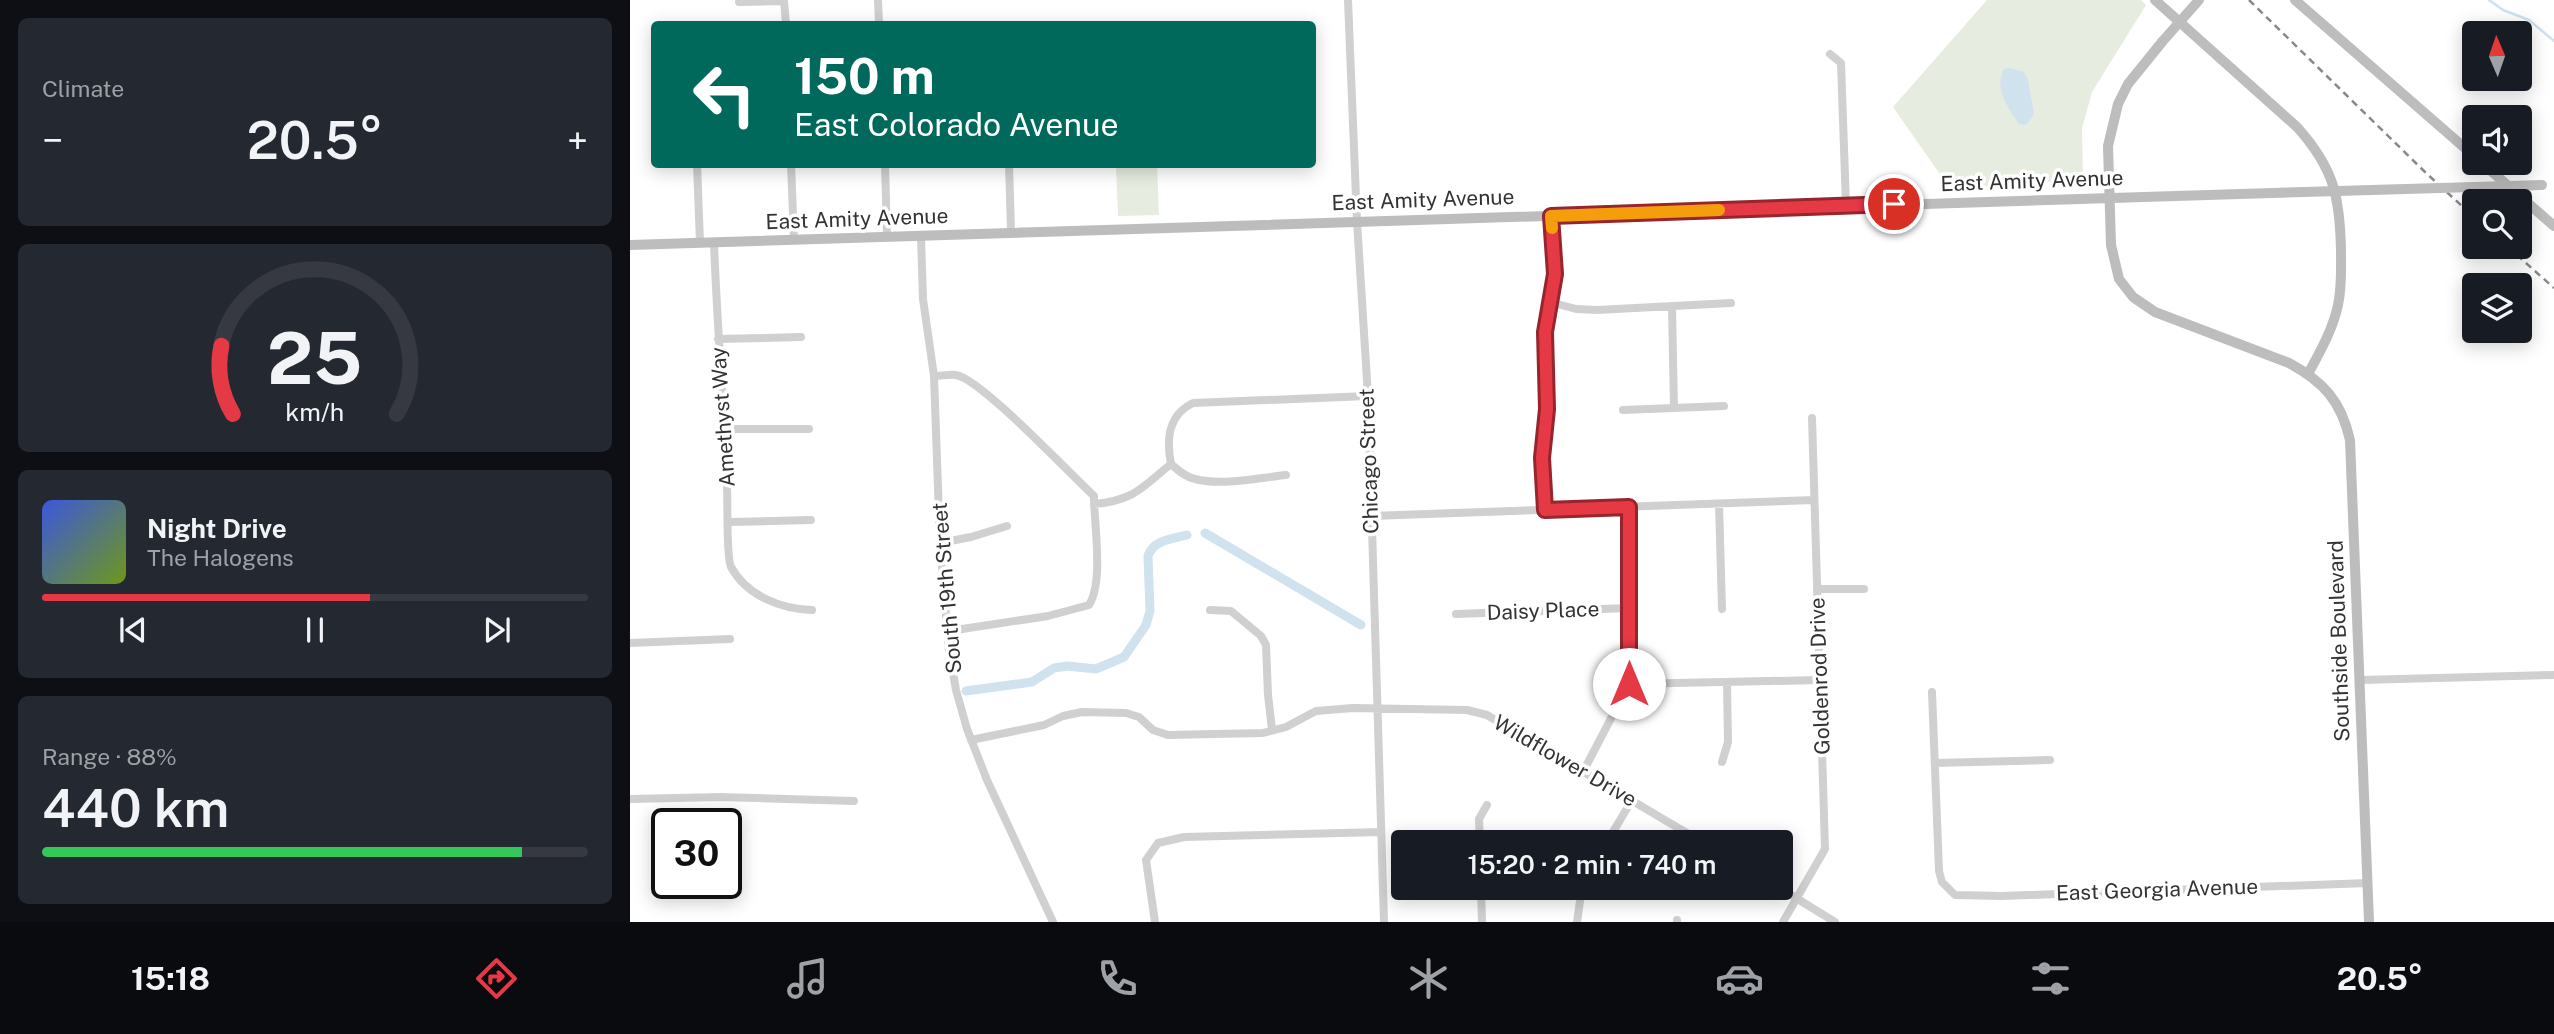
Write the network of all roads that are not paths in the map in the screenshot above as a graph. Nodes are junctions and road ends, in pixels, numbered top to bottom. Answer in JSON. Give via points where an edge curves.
{"nodes":[{"id":1,"x":878,"y":0,"type":"edge"},
{"id":2,"x":1348,"y":0,"type":"edge"},
{"id":3,"x":2155,"y":0,"type":"edge"},
{"id":4,"x":2199,"y":0,"type":"edge"},
{"id":5,"x":2298,"y":1,"type":"edge"},
{"id":6,"x":739,"y":2,"type":"dead end"},
{"id":7,"x":785,"y":21,"type":"edge"},
{"id":8,"x":879,"y":21,"type":"edge"},
{"id":9,"x":1830,"y":54,"type":"dead end"},
{"id":10,"x":2462,"y":145,"type":"edge"},
{"id":11,"x":696,"y":168,"type":"edge"},
{"id":12,"x":791,"y":168,"type":"edge"},
{"id":13,"x":884,"y":168,"type":"edge"},
{"id":14,"x":1009,"y":168,"type":"edge"},
{"id":15,"x":2496,"y":175,"type":"edge"},
{"id":16,"x":2548,"y":184,"type":"edge"},
{"id":17,"x":2109,"y":197,"type":"junction"},
{"id":18,"x":1846,"y":205,"type":"junction"},
{"id":19,"x":1551,"y":216,"type":"junction"},
{"id":20,"x":1357,"y":222,"type":"junction"},
{"id":21,"x":2554,"y":226,"type":"edge"},
{"id":22,"x":1011,"y":232,"type":"junction"},
{"id":23,"x":921,"y":236,"type":"junction"},
{"id":24,"x":887,"y":237,"type":"junction"},
{"id":25,"x":794,"y":240,"type":"junction"},
{"id":26,"x":700,"y":243,"type":"junction"},
{"id":27,"x":714,"y":243,"type":"junction"},
{"id":28,"x":630,"y":245,"type":"edge"},
{"id":29,"x":1550,"y":302,"type":"junction"},
{"id":30,"x":1731,"y":303,"type":"dead end"},
{"id":31,"x":1672,"y":306,"type":"junction"},
{"id":32,"x":801,"y":337,"type":"dead end"},
{"id":33,"x":718,"y":339,"type":"junction"},
{"id":34,"x":2308,"y":374,"type":"junction"},
{"id":35,"x":934,"y":376,"type":"junction"},
{"id":36,"x":1367,"y":396,"type":"junction"},
{"id":37,"x":1724,"y":406,"type":"dead end"},
{"id":38,"x":1674,"y":408,"type":"junction"},
{"id":39,"x":1623,"y":410,"type":"dead end"},
{"id":40,"x":1812,"y":418,"type":"dead end"},
{"id":41,"x":725,"y":429,"type":"junction"},
{"id":42,"x":809,"y":429,"type":"dead end"},
{"id":43,"x":1171,"y":464,"type":"junction"},
{"id":44,"x":1286,"y":475,"type":"dead end"},
{"id":45,"x":1813,"y":500,"type":"junction"},
{"id":46,"x":1094,"y":504,"type":"junction"},
{"id":47,"x":1719,"y":504,"type":"junction"},
{"id":48,"x":1629,"y":507,"type":"junction"},
{"id":49,"x":1545,"y":510,"type":"junction"},
{"id":50,"x":1371,"y":516,"type":"junction"},
{"id":51,"x":811,"y":520,"type":"dead end"},
{"id":52,"x":729,"y":522,"type":"junction"},
{"id":53,"x":1007,"y":526,"type":"dead end"},
{"id":54,"x":940,"y":542,"type":"junction"},
{"id":55,"x":1817,"y":589,"type":"junction"},
{"id":56,"x":1864,"y":589,"type":"dead end"},
{"id":57,"x":1629,"y":608,"type":"junction"},
{"id":58,"x":1722,"y":609,"type":"dead end"},
{"id":59,"x":812,"y":610,"type":"dead end"},
{"id":60,"x":1210,"y":610,"type":"dead end"},
{"id":61,"x":1457,"y":614,"type":"dead end"},
{"id":62,"x":948,"y":631,"type":"junction"},
{"id":63,"x":730,"y":639,"type":"dead end"},
{"id":64,"x":630,"y":643,"type":"edge"},
{"id":65,"x":2554,"y":675,"type":"edge"},
{"id":66,"x":1821,"y":680,"type":"junction"},
{"id":67,"x":2361,"y":680,"type":"junction"},
{"id":68,"x":1727,"y":683,"type":"junction"},
{"id":69,"x":1629,"y":684,"type":"junction"},
{"id":70,"x":1932,"y":692,"type":"dead end"},
{"id":71,"x":1377,"y":709,"type":"junction"},
{"id":72,"x":1272,"y":730,"type":"junction"},
{"id":73,"x":971,"y":740,"type":"junction"},
{"id":74,"x":2050,"y":760,"type":"dead end"},
{"id":75,"x":1722,"y":762,"type":"dead end"},
{"id":76,"x":1936,"y":763,"type":"junction"},
{"id":77,"x":1583,"y":772,"type":"junction"},
{"id":78,"x":630,"y":799,"type":"edge"},
{"id":79,"x":1632,"y":800,"type":"junction"},
{"id":80,"x":855,"y":802,"type":"dead end"},
{"id":81,"x":1487,"y":805,"type":"dead end"},
{"id":82,"x":1479,"y":830,"type":"edge"},
{"id":83,"x":1614,"y":830,"type":"edge"},
{"id":84,"x":1682,"y":830,"type":"edge"},
{"id":85,"x":1381,"y":832,"type":"junction"},
{"id":86,"x":2368,"y":883,"type":"junction"},
{"id":87,"x":1793,"y":896,"type":"edge"},
{"id":88,"x":1796,"y":898,"type":"junction"},
{"id":89,"x":1481,"y":900,"type":"edge"},
{"id":90,"x":1580,"y":900,"type":"edge"},
{"id":91,"x":1053,"y":922,"type":"edge"},
{"id":92,"x":1154,"y":922,"type":"edge"},
{"id":93,"x":1384,"y":922,"type":"edge"},
{"id":94,"x":1482,"y":922,"type":"edge"},
{"id":95,"x":1577,"y":922,"type":"edge"},
{"id":96,"x":1783,"y":922,"type":"edge"},
{"id":97,"x":1835,"y":922,"type":"edge"},
{"id":98,"x":2369,"y":922,"type":"edge"}],
"edges":[{"from":1,"to":8,"type":"street"},
{"from":2,"to":20,"type":"street","name":"Chicago Street"},
{"from":3,"to":34,"type":"main road","via":[[2297,127],[2315,147],[2335,187],[2342,277],[2332,325]]},
{"from":4,"to":17,"type":"main road","name":"Southside Boulevard","bridge":true,"via":[[2128,84],[2118,104],[2108,146]]},
{"from":5,"to":10,"type":"main road"},
{"from":6,"to":7,"type":"street","via":[[784,1]]},
{"from":9,"to":18,"type":"street","via":[[1841,63]]},
{"from":11,"to":26,"type":"street"},
{"from":12,"to":25,"type":"street"},
{"from":13,"to":24,"type":"street"},
{"from":14,"to":22,"type":"street"},
{"from":15,"to":21,"type":"main road"},
{"from":16,"to":17,"type":"main road","name":"East Amity Avenue","bridge":true},
{"from":17,"to":18,"type":"main road","name":"East Amity Avenue"},
{"from":17,"to":34,"type":"main road","name":"Southside Boulevard","via":[[2114,261],[2119,279],[2133,297],[2155,312]]},
{"from":18,"to":19,"type":"main road","name":"East Amity Avenue"},
{"from":19,"to":20,"type":"main road","name":"East Amity Avenue"},
{"from":19,"to":29,"type":"street","via":[[1555,274]]},
{"from":20,"to":22,"type":"main road","name":"East Amity Avenue"},
{"from":20,"to":36,"type":"street","name":"Chicago Street"},
{"from":22,"to":23,"type":"main road","name":"East Amity Avenue"},
{"from":23,"to":24,"type":"main road","name":"East Amity Avenue"},
{"from":23,"to":35,"type":"street","name":"South 19th Street","via":[[923,299]]},
{"from":24,"to":25,"type":"main road","name":"East Amity Avenue"},
{"from":25,"to":27,"type":"main road","name":"East Amity Avenue"},
{"from":26,"to":27,"type":"main road","name":"East Amity Avenue"},
{"from":26,"to":28,"type":"main road","name":"East Amity Avenue"},
{"from":27,"to":33,"type":"street","name":"Amethyst Way"},
{"from":29,"to":31,"type":"street","via":[[1597,310]]},
{"from":29,"to":49,"type":"street","via":[[1545,332]]},
{"from":30,"to":31,"type":"street"},
{"from":31,"to":38,"type":"street"},
{"from":32,"to":33,"type":"street"},
{"from":33,"to":41,"type":"street","name":"Amethyst Way"},
{"from":34,"to":67,"type":"main road","name":"Southside Boulevard","via":[[2337,404],[2350,440]]},
{"from":35,"to":46,"type":"street","via":[[956,374],[971,382],[1094,496]]},
{"from":35,"to":54,"type":"street","name":"South 19th Street"},
{"from":36,"to":43,"type":"street","via":[[1193,403],[1184,408],[1168,432]]},
{"from":36,"to":50,"type":"street","name":"Chicago Street"},
{"from":37,"to":38,"type":"street"},
{"from":38,"to":39,"type":"street"},
{"from":40,"to":45,"type":"street","name":"Goldenrod Drive"},
{"from":41,"to":42,"type":"street"},
{"from":41,"to":52,"type":"street","name":"Amethyst Way"},
{"from":43,"to":44,"type":"street","via":[[1195,479]]},
{"from":43,"to":46,"type":"street","via":[[1139,491],[1119,501]]},
{"from":45,"to":47,"type":"street"},
{"from":45,"to":55,"type":"street","name":"Goldenrod Drive"},
{"from":46,"to":62,"type":"street","via":[[1096,573],[1089,605]]},
{"from":47,"to":48,"type":"street"},
{"from":47,"to":58,"type":"street"},
{"from":48,"to":49,"type":"street"},
{"from":48,"to":57,"type":"street"},
{"from":49,"to":50,"type":"street"},
{"from":50,"to":71,"type":"street","name":"Chicago Street"},
{"from":51,"to":52,"type":"street"},
{"from":52,"to":59,"type":"street","name":"Amethyst Way","via":[[730,565],[746,585],[765,600],[793,610]]},
{"from":53,"to":54,"type":"street"},
{"from":54,"to":62,"type":"street","name":"South 19th Street"},
{"from":55,"to":56,"type":"street"},
{"from":55,"to":66,"type":"street","name":"Goldenrod Drive"},
{"from":57,"to":61,"type":"street","name":"Daisy Place"},
{"from":57,"to":69,"type":"street"},
{"from":60,"to":72,"type":"street","via":[[1231,611],[1266,645]]},
{"from":62,"to":73,"type":"street","name":"South 19th Street","via":[[956,690]]},
{"from":63,"to":64,"type":"street"},
{"from":65,"to":67,"type":"street"},
{"from":66,"to":68,"type":"street"},
{"from":66,"to":88,"type":"street","name":"Goldenrod Drive","via":[[1825,849]]},
{"from":67,"to":86,"type":"main road","name":"Southside Boulevard"},
{"from":68,"to":69,"type":"street"},
{"from":68,"to":75,"type":"street","via":[[1728,742]]},
{"from":69,"to":77,"type":"street"},
{"from":70,"to":76,"type":"street"},
{"from":71,"to":72,"type":"street","name":"Wildflower Drive","via":[[1316,711]]},
{"from":71,"to":77,"type":"street","name":"Wildflower Drive","via":[[1467,710],[1487,715]]},
{"from":71,"to":85,"type":"street","name":"Chicago Street"},
{"from":72,"to":73,"type":"street","name":"Wildflower Drive","via":[[1168,735],[1126,713],[1082,712]]},
{"from":73,"to":91,"type":"street","name":"South 19th Street"},
{"from":74,"to":76,"type":"street"},
{"from":76,"to":86,"type":"street","name":"East Georgia Avenue","via":[[1938,871],[1948,891],[1961,896]]},
{"from":77,"to":79,"type":"street","name":"Wildflower Drive"},
{"from":78,"to":80,"type":"street"},
{"from":79,"to":83,"type":"street"},
{"from":79,"to":84,"type":"street","name":"Wildflower Drive"},
{"from":81,"to":82,"type":"street","via":[[1479,819]]},
{"from":85,"to":92,"type":"street","via":[[1184,837],[1158,843],[1146,860]]},
{"from":85,"to":93,"type":"street","name":"Chicago Street"},
{"from":86,"to":98,"type":"main road","name":"Southside Boulevard"},
{"from":87,"to":88,"type":"street"},
{"from":88,"to":96,"type":"street","name":"Goldenrod Drive"},
{"from":88,"to":97,"type":"street"},
{"from":89,"to":94,"type":"street"},
{"from":90,"to":95,"type":"street"}]}
